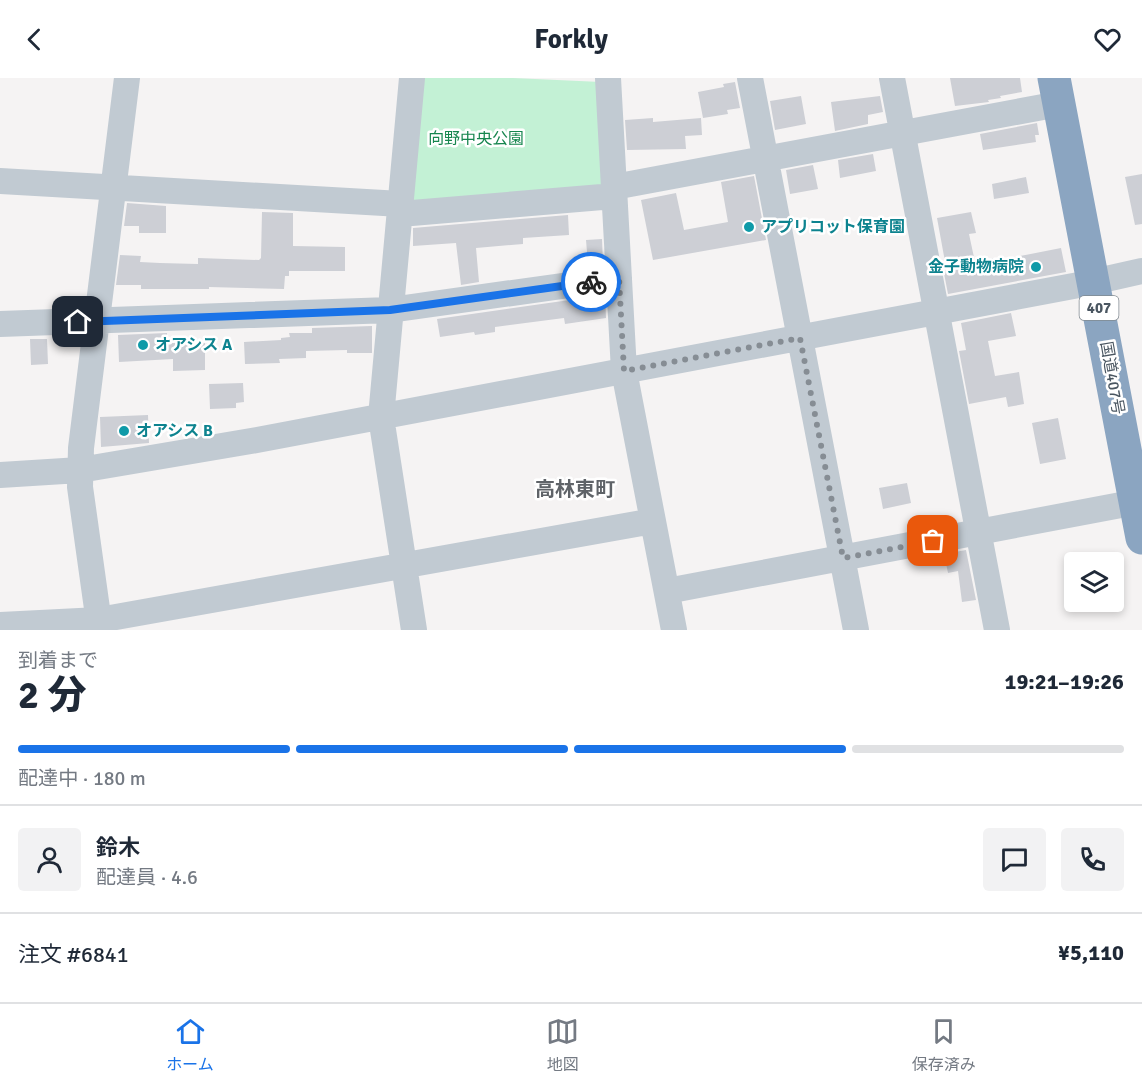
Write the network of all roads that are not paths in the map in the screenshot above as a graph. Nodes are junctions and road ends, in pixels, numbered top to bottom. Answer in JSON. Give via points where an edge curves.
{"nodes":[{"id":1,"x":127,"y":78,"type":"edge"},
{"id":2,"x":412,"y":78,"type":"edge"},
{"id":3,"x":608,"y":78,"type":"edge"},
{"id":4,"x":750,"y":78,"type":"edge"},
{"id":5,"x":892,"y":78,"type":"edge"},
{"id":6,"x":1057,"y":91,"type":"edge"},
{"id":7,"x":902,"y":133,"type":"junction"},
{"id":8,"x":764,"y":159,"type":"junction"},
{"id":9,"x":0,"y":181,"type":"edge"},
{"id":10,"x":114,"y":187,"type":"junction"},
{"id":11,"x":614,"y":191,"type":"junction"},
{"id":12,"x":400,"y":209,"type":"junction"},
{"id":13,"x":1142,"y":271,"type":"edge"},
{"id":14,"x":619,"y":278,"type":"junction"},
{"id":15,"x":1094,"y":282,"type":"junction"},
{"id":16,"x":390,"y":310,"type":"junction"},
{"id":17,"x":936,"y":312,"type":"junction"},
{"id":18,"x":98,"y":322,"type":"junction"},
{"id":19,"x":0,"y":324,"type":"edge"},
{"id":20,"x":800,"y":338,"type":"junction"},
{"id":21,"x":624,"y":371,"type":"junction"},
{"id":22,"x":381,"y":417,"type":"junction"},
{"id":23,"x":80,"y":470,"type":"junction"},
{"id":24,"x":0,"y":475,"type":"edge"},
{"id":25,"x":1138,"y":502,"type":"edge"},
{"id":26,"x":652,"y":521,"type":"junction"},
{"id":27,"x":978,"y":532,"type":"junction"},
{"id":28,"x":1142,"y":537,"type":"edge"},
{"id":29,"x":843,"y":558,"type":"junction"},
{"id":30,"x":404,"y":567,"type":"junction"},
{"id":31,"x":667,"y":591,"type":"junction"},
{"id":32,"x":0,"y":625,"type":"edge"},
{"id":33,"x":100,"y":625,"type":"edge"},
{"id":34,"x":414,"y":630,"type":"edge"},
{"id":35,"x":674,"y":630,"type":"edge"},
{"id":36,"x":856,"y":630,"type":"edge"},
{"id":37,"x":997,"y":630,"type":"edge"}],
"edges":[{"from":1,"to":10,"type":"street"},
{"from":2,"to":12,"type":"street"},
{"from":3,"to":11,"type":"street"},
{"from":4,"to":8,"type":"street"},
{"from":5,"to":7,"type":"street"},
{"from":6,"to":7,"type":"street"},
{"from":6,"to":15,"type":"highway","name":"国道407号","number":"407"},
{"from":7,"to":8,"type":"street"},
{"from":7,"to":17,"type":"street"},
{"from":8,"to":11,"type":"street"},
{"from":8,"to":20,"type":"street"},
{"from":9,"to":10,"type":"street"},
{"from":10,"to":12,"type":"street"},
{"from":10,"to":18,"type":"street"},
{"from":11,"to":12,"type":"street"},
{"from":11,"to":14,"type":"street"},
{"from":12,"to":16,"type":"street"},
{"from":13,"to":15,"type":"street"},
{"from":14,"to":16,"type":"street"},
{"from":14,"to":21,"type":"street"},
{"from":15,"to":17,"type":"street"},
{"from":15,"to":25,"type":"highway","name":"国道407号","number":"407"},
{"from":16,"to":18,"type":"street"},
{"from":16,"to":22,"type":"street"},
{"from":17,"to":20,"type":"street"},
{"from":17,"to":27,"type":"street"},
{"from":18,"to":19,"type":"street"},
{"from":18,"to":23,"type":"street"},
{"from":20,"to":21,"type":"street"},
{"from":20,"to":29,"type":"street"},
{"from":21,"to":22,"type":"street"},
{"from":21,"to":26,"type":"street"},
{"from":22,"to":23,"type":"street"},
{"from":22,"to":30,"type":"street"},
{"from":23,"to":24,"type":"street"},
{"from":23,"to":33,"type":"street"},
{"from":25,"to":27,"type":"street"},
{"from":25,"to":28,"type":"highway","name":"国道407号","number":"407"},
{"from":26,"to":30,"type":"street"},
{"from":26,"to":31,"type":"street"},
{"from":27,"to":29,"type":"street"},
{"from":27,"to":37,"type":"street"},
{"from":29,"to":31,"type":"street"},
{"from":29,"to":36,"type":"street"},
{"from":30,"to":33,"type":"street"},
{"from":30,"to":34,"type":"street"},
{"from":31,"to":35,"type":"street"},
{"from":32,"to":33,"type":"street"}]}
